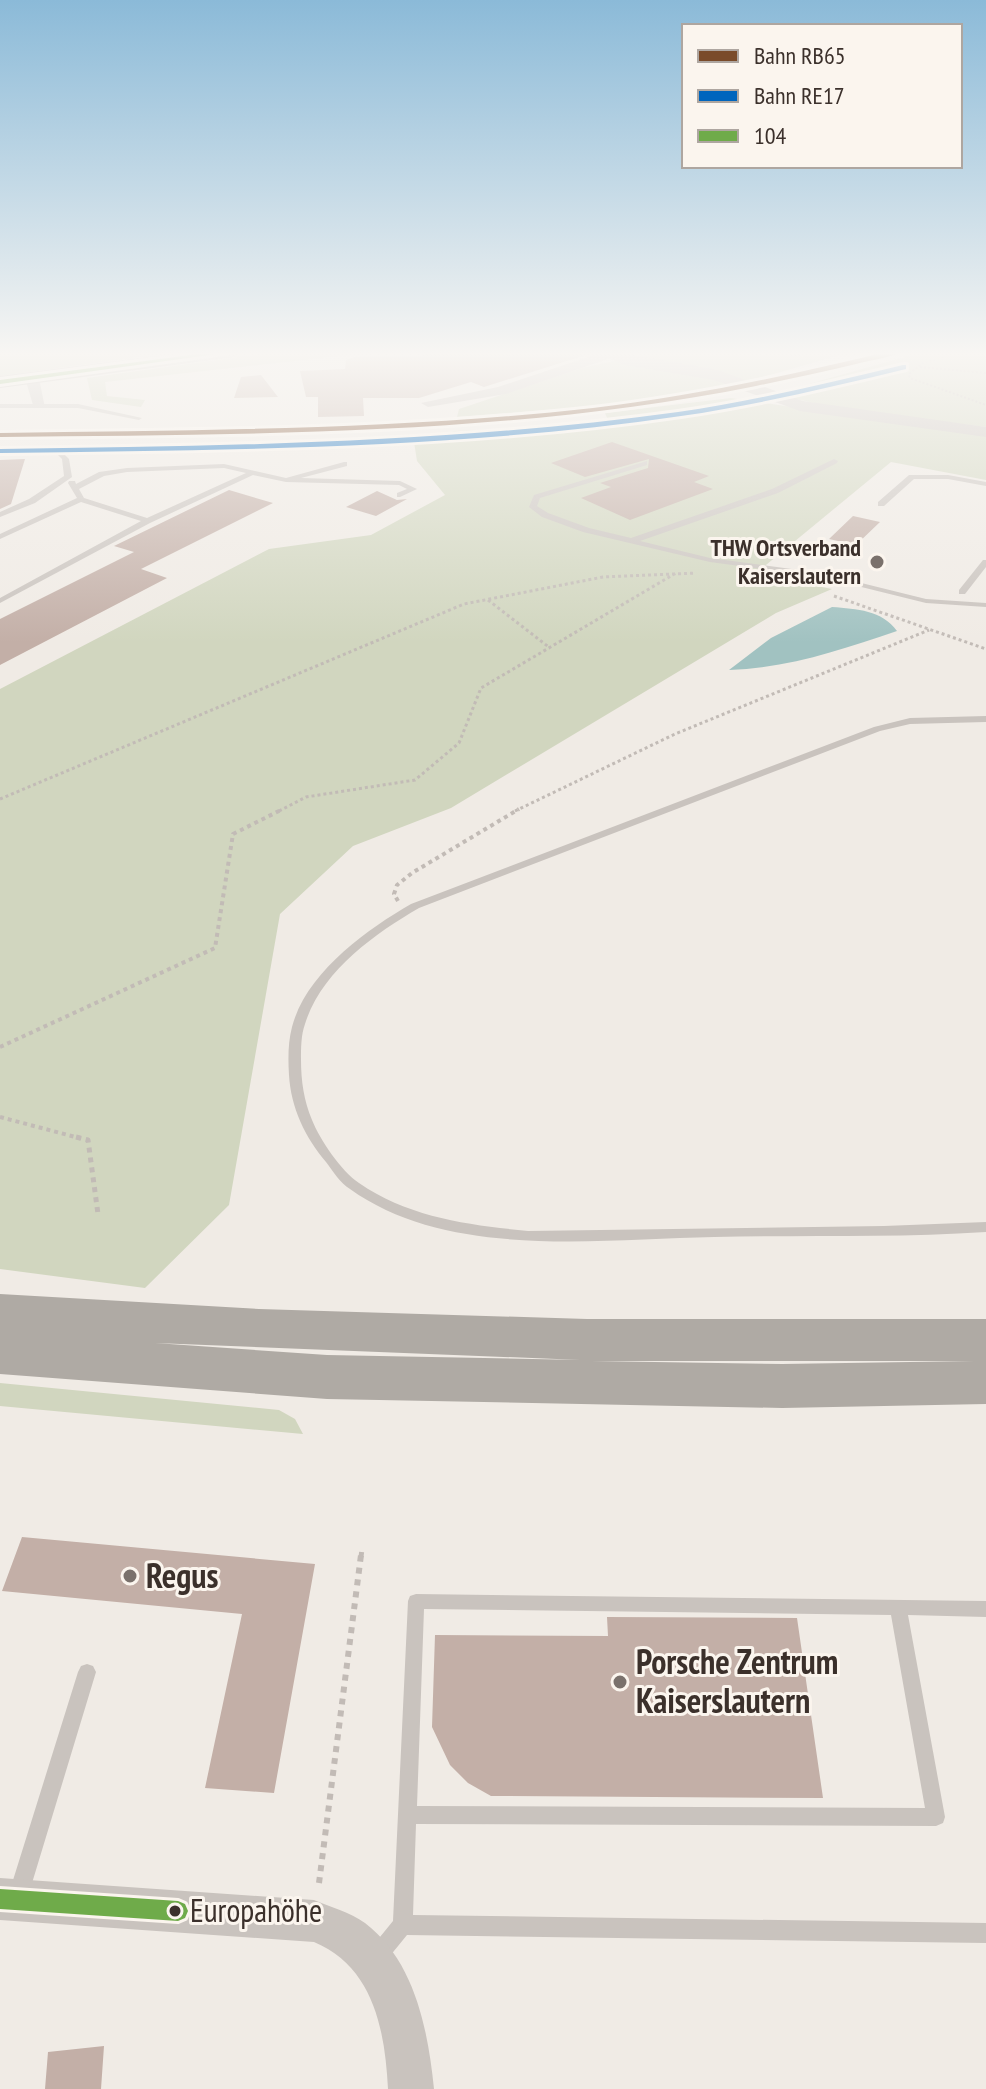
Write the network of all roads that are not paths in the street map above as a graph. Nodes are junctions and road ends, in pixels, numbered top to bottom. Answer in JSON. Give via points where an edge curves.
{"nodes":[{"id":1,"x":0,"y":450,"type":"edge"},
{"id":2,"x":834,"y":461,"type":"dead end"},
{"id":3,"x":644,"y":463,"type":"dead end"},
{"id":4,"x":344,"y":464,"type":"dead end"},
{"id":5,"x":250,"y":474,"type":"junction"},
{"id":6,"x":68,"y":477,"type":"junction"},
{"id":7,"x":286,"y":480,"type":"junction"},
{"id":8,"x":986,"y":484,"type":"edge"},
{"id":9,"x":75,"y":488,"type":"junction"},
{"id":10,"x":400,"y":495,"type":"dead end"},
{"id":11,"x":81,"y":499,"type":"junction"},
{"id":12,"x":881,"y":504,"type":"dead end"},
{"id":13,"x":0,"y":515,"type":"edge"},
{"id":14,"x":147,"y":521,"type":"junction"},
{"id":15,"x":0,"y":537,"type":"edge"},
{"id":16,"x":631,"y":541,"type":"junction"},
{"id":17,"x":966,"y":566,"type":"dead end"},
{"id":18,"x":984,"y":567,"type":"edge"},
{"id":19,"x":962,"y":592,"type":"dead end"},
{"id":20,"x":0,"y":601,"type":"edge"},
{"id":21,"x":986,"y":605,"type":"edge"},
{"id":22,"x":986,"y":719,"type":"edge"},
{"id":23,"x":986,"y":1227,"type":"edge"},
{"id":24,"x":0,"y":1314,"type":"edge"},
{"id":25,"x":986,"y":1340,"type":"edge"},
{"id":26,"x":0,"y":1353,"type":"edge"},
{"id":27,"x":986,"y":1382,"type":"edge"},
{"id":28,"x":898,"y":1608,"type":"junction"},
{"id":29,"x":986,"y":1609,"type":"edge"},
{"id":30,"x":87,"y":1672,"type":"dead end"},
{"id":31,"x":408,"y":1815,"type":"junction"},
{"id":32,"x":9,"y":1899,"type":"edge"},
{"id":33,"x":403,"y":1925,"type":"junction"},
{"id":34,"x":986,"y":1933,"type":"edge"},
{"id":35,"x":373,"y":1961,"type":"junction"},
{"id":36,"x":411,"y":2089,"type":"edge"}],
"edges":[{"from":1,"to":6,"type":"lane","via":[[60,453]]},
{"from":2,"to":16,"type":"lane","via":[[775,491]]},
{"from":3,"to":16,"type":"lane","via":[[533,502],[545,515]]},
{"from":4,"to":7,"type":"lane"},
{"from":5,"to":7,"type":"lane"},
{"from":5,"to":9,"type":"lane","via":[[224,466],[127,470],[102,474]]},
{"from":5,"to":14,"type":"lane"},
{"from":6,"to":9,"type":"lane"},
{"from":6,"to":13,"type":"lane"},
{"from":7,"to":10,"type":"lane","via":[[400,483],[413,489]]},
{"from":8,"to":12,"type":"lane","via":[[912,477]]},
{"from":9,"to":11,"type":"lane"},
{"from":11,"to":14,"type":"lane"},
{"from":11,"to":15,"type":"lane"},
{"from":14,"to":20,"type":"lane"},
{"from":16,"to":21,"type":"lane","via":[[710,560],[821,575],[926,601]]},
{"from":17,"to":18,"type":"lane"},
{"from":18,"to":19,"type":"lane"},
{"from":22,"to":23,"type":"lane","via":[[910,721],[877,729],[404,912],[353,946],[299,1022],[294,1068],[315,1142],[353,1186],[416,1218],[482,1231],[660,1235]]},
{"from":24,"to":25,"type":"highway","via":[[571,1339]]},
{"from":26,"to":27,"type":"highway","via":[[327,1377],[782,1386]]},
{"from":28,"to":29,"type":"lane"},
{"from":28,"to":31,"type":"lane","via":[[416,1601]]},
{"from":28,"to":31,"type":"lane","via":[[936,1817]]},
{"from":30,"to":32,"type":"lane"},
{"from":31,"to":33,"type":"lane"},
{"from":32,"to":35,"type":"street","via":[[314,1921],[347,1935]]},
{"from":33,"to":34,"type":"lane"},
{"from":33,"to":35,"type":"lane"},
{"from":35,"to":36,"type":"street","via":[[397,2005],[409,2051]]}]}
